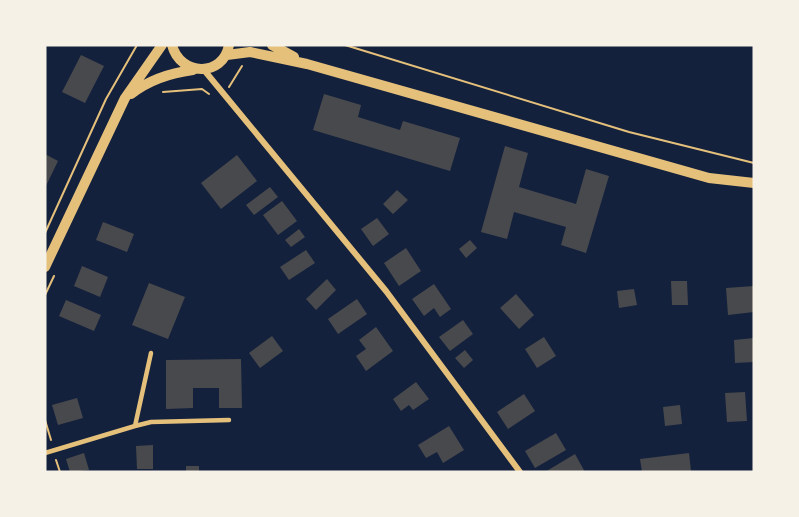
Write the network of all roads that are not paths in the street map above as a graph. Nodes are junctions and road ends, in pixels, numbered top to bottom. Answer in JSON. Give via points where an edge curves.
{"nodes":[{"id":1,"x":162,"y":45,"type":"edge"},
{"id":2,"x":272,"y":45,"type":"edge"},
{"id":3,"x":172,"y":48,"type":"edge"},
{"id":4,"x":228,"y":50,"type":"edge"},
{"id":5,"x":308,"y":64,"type":"junction"},
{"id":6,"x":200,"y":70,"type":"junction"},
{"id":7,"x":126,"y":98,"type":"junction"},
{"id":8,"x":754,"y":183,"type":"edge"},
{"id":9,"x":45,"y":267,"type":"edge"},
{"id":10,"x":152,"y":353,"type":"dead end"},
{"id":11,"x":229,"y":420,"type":"dead end"},
{"id":12,"x":135,"y":426,"type":"junction"},
{"id":13,"x":45,"y":453,"type":"edge"},
{"id":14,"x":520,"y":472,"type":"edge"}],
"edges":[{"from":1,"to":7,"type":"street"},
{"from":2,"to":5,"type":"street"},
{"from":3,"to":6,"type":"street","via":[[180,62]]},
{"from":4,"to":5,"type":"street"},
{"from":4,"to":6,"type":"street","via":[[214,67]]},
{"from":5,"to":8,"type":"street","via":[[709,178]]},
{"from":6,"to":7,"type":"street","via":[[162,76]]},
{"from":6,"to":14,"type":"street","via":[[386,291]]},
{"from":7,"to":9,"type":"street"},
{"from":10,"to":12,"type":"lane"},
{"from":11,"to":12,"type":"lane"},
{"from":12,"to":13,"type":"lane"}]}
